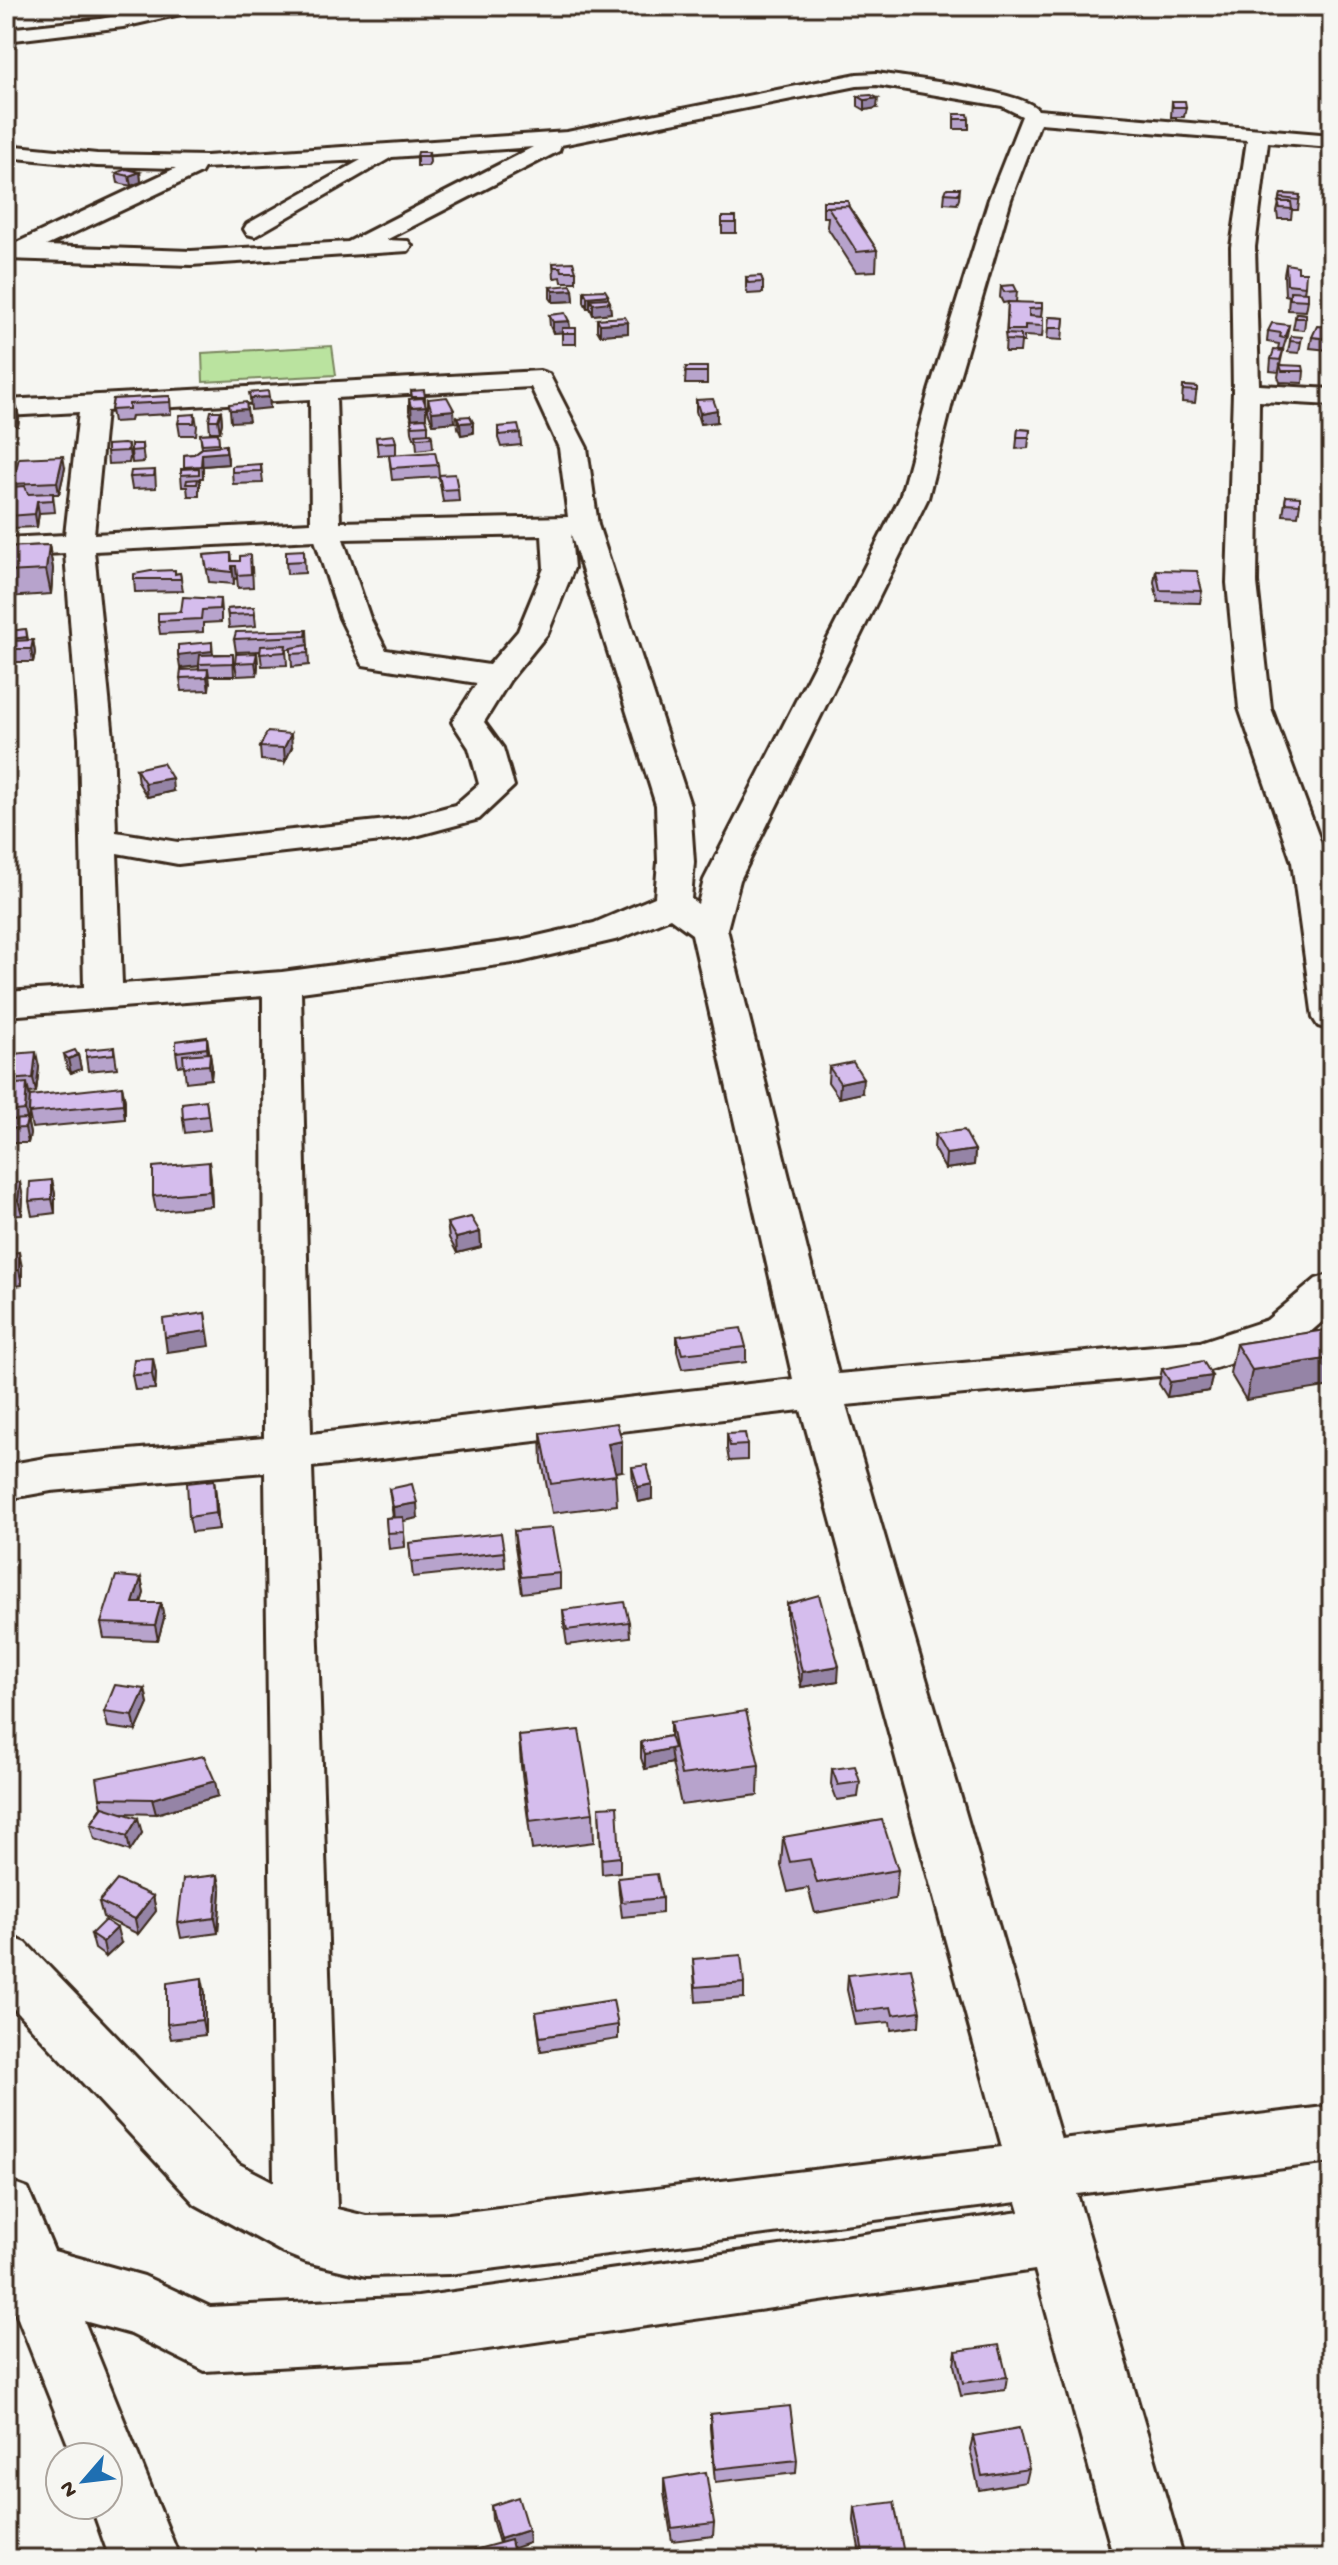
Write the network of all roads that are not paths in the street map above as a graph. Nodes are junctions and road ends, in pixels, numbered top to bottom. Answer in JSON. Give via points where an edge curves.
{"nodes":[{"id":1,"x":191,"y":6,"type":"edge"},
{"id":2,"x":1172,"y":6,"type":"edge"},
{"id":3,"x":1332,"y":8,"type":"edge"},
{"id":4,"x":6,"y":35,"type":"edge"},
{"id":5,"x":1032,"y":116,"type":"junction"},
{"id":6,"x":1258,"y":134,"type":"junction"},
{"id":7,"x":567,"y":138,"type":"junction"},
{"id":8,"x":1332,"y":141,"type":"edge"},
{"id":9,"x":6,"y":151,"type":"edge"},
{"id":10,"x":385,"y":152,"type":"junction"},
{"id":11,"x":206,"y":162,"type":"junction"},
{"id":12,"x":255,"y":229,"type":"dead end"},
{"id":13,"x":400,"y":246,"type":"dead end"},
{"id":14,"x":348,"y":248,"type":"junction"},
{"id":15,"x":11,"y":252,"type":"edge"},
{"id":16,"x":323,"y":390,"type":"junction"},
{"id":17,"x":1246,"y":392,"type":"junction"},
{"id":18,"x":1332,"y":397,"type":"edge"},
{"id":19,"x":93,"y":403,"type":"junction"},
{"id":20,"x":6,"y":408,"type":"edge"},
{"id":21,"x":570,"y":526,"type":"junction"},
{"id":22,"x":326,"y":531,"type":"junction"},
{"id":23,"x":79,"y":543,"type":"junction"},
{"id":24,"x":6,"y":547,"type":"edge"},
{"id":25,"x":497,"y":676,"type":"junction"},
{"id":26,"x":98,"y":839,"type":"junction"},
{"id":27,"x":673,"y":903,"type":"junction"},
{"id":28,"x":709,"y":929,"type":"junction"},
{"id":29,"x":282,"y":983,"type":"junction"},
{"id":30,"x":103,"y":997,"type":"junction"},
{"id":31,"x":6,"y":1004,"type":"edge"},
{"id":32,"x":1332,"y":1018,"type":"edge"},
{"id":33,"x":1332,"y":1289,"type":"edge"},
{"id":34,"x":819,"y":1392,"type":"junction"},
{"id":35,"x":288,"y":1453,"type":"junction"},
{"id":36,"x":6,"y":1482,"type":"edge"},
{"id":37,"x":6,"y":1960,"type":"edge"},
{"id":38,"x":1332,"y":2134,"type":"edge"},
{"id":39,"x":1038,"y":2172,"type":"junction"},
{"id":40,"x":6,"y":2210,"type":"edge"},
{"id":41,"x":306,"y":2232,"type":"junction"},
{"id":42,"x":1056,"y":2237,"type":"junction"},
{"id":43,"x":35,"y":2276,"type":"junction"},
{"id":44,"x":100,"y":2441,"type":"edge"},
{"id":45,"x":124,"y":2504,"type":"edge"},
{"id":46,"x":145,"y":2559,"type":"edge"},
{"id":47,"x":1149,"y":2559,"type":"edge"}],
"edges":[{"from":1,"to":4,"type":"street","via":[[113,23]]},
{"from":2,"to":3,"type":"street"},
{"from":5,"to":6,"type":"street"},
{"from":5,"to":7,"type":"street","via":[[1026,108],[992,98],[867,79]]},
{"from":5,"to":28,"type":"street","via":[[996,214],[914,498],[722,880]]},
{"from":6,"to":8,"type":"street"},
{"from":6,"to":17,"type":"street","via":[[1243,247]]},
{"from":7,"to":10,"type":"street"},
{"from":7,"to":14,"type":"street"},
{"from":9,"to":11,"type":"street"},
{"from":10,"to":11,"type":"street"},
{"from":10,"to":12,"type":"street","via":[[382,159]]},
{"from":11,"to":15,"type":"street"},
{"from":13,"to":14,"type":"street"},
{"from":14,"to":15,"type":"street","via":[[191,258]]},
{"from":16,"to":19,"type":"street"},
{"from":16,"to":21,"type":"street","via":[[540,379],[573,448]]},
{"from":16,"to":22,"type":"street"},
{"from":17,"to":18,"type":"street"},
{"from":17,"to":32,"type":"street","via":[[1242,583],[1255,708],[1310,862]]},
{"from":19,"to":20,"type":"street"},
{"from":19,"to":23,"type":"street"},
{"from":21,"to":22,"type":"street"},
{"from":21,"to":25,"type":"street","via":[[533,633]]},
{"from":21,"to":27,"type":"street","via":[[673,805]]},
{"from":22,"to":23,"type":"street"},
{"from":22,"to":25,"type":"street","via":[[374,658]]},
{"from":23,"to":24,"type":"street"},
{"from":23,"to":26,"type":"street","via":[[96,738]]},
{"from":25,"to":26,"type":"street","via":[[468,722],[486,748],[497,786],[467,812],[408,828],[178,853]]},
{"from":26,"to":30,"type":"street"},
{"from":27,"to":28,"type":"street"},
{"from":27,"to":29,"type":"street","via":[[606,931],[520,951]]},
{"from":28,"to":34,"type":"street"},
{"from":29,"to":30,"type":"street"},
{"from":29,"to":35,"type":"street"},
{"from":30,"to":31,"type":"street"},
{"from":33,"to":34,"type":"street","via":[[1283,1331],[1203,1357]]},
{"from":34,"to":35,"type":"street"},
{"from":34,"to":39,"type":"street"},
{"from":35,"to":36,"type":"street"},
{"from":35,"to":41,"type":"street"},
{"from":37,"to":41,"type":"street","via":[[217,2184]]},
{"from":38,"to":39,"type":"street"},
{"from":39,"to":41,"type":"street","via":[[449,2244],[366,2246]]},
{"from":39,"to":42,"type":"street"},
{"from":40,"to":43,"type":"street"},
{"from":42,"to":43,"type":"street","via":[[418,2328],[205,2339],[144,2307]]},
{"from":42,"to":47,"type":"street"},
{"from":43,"to":44,"type":"street"},
{"from":45,"to":46,"type":"street"}]}
